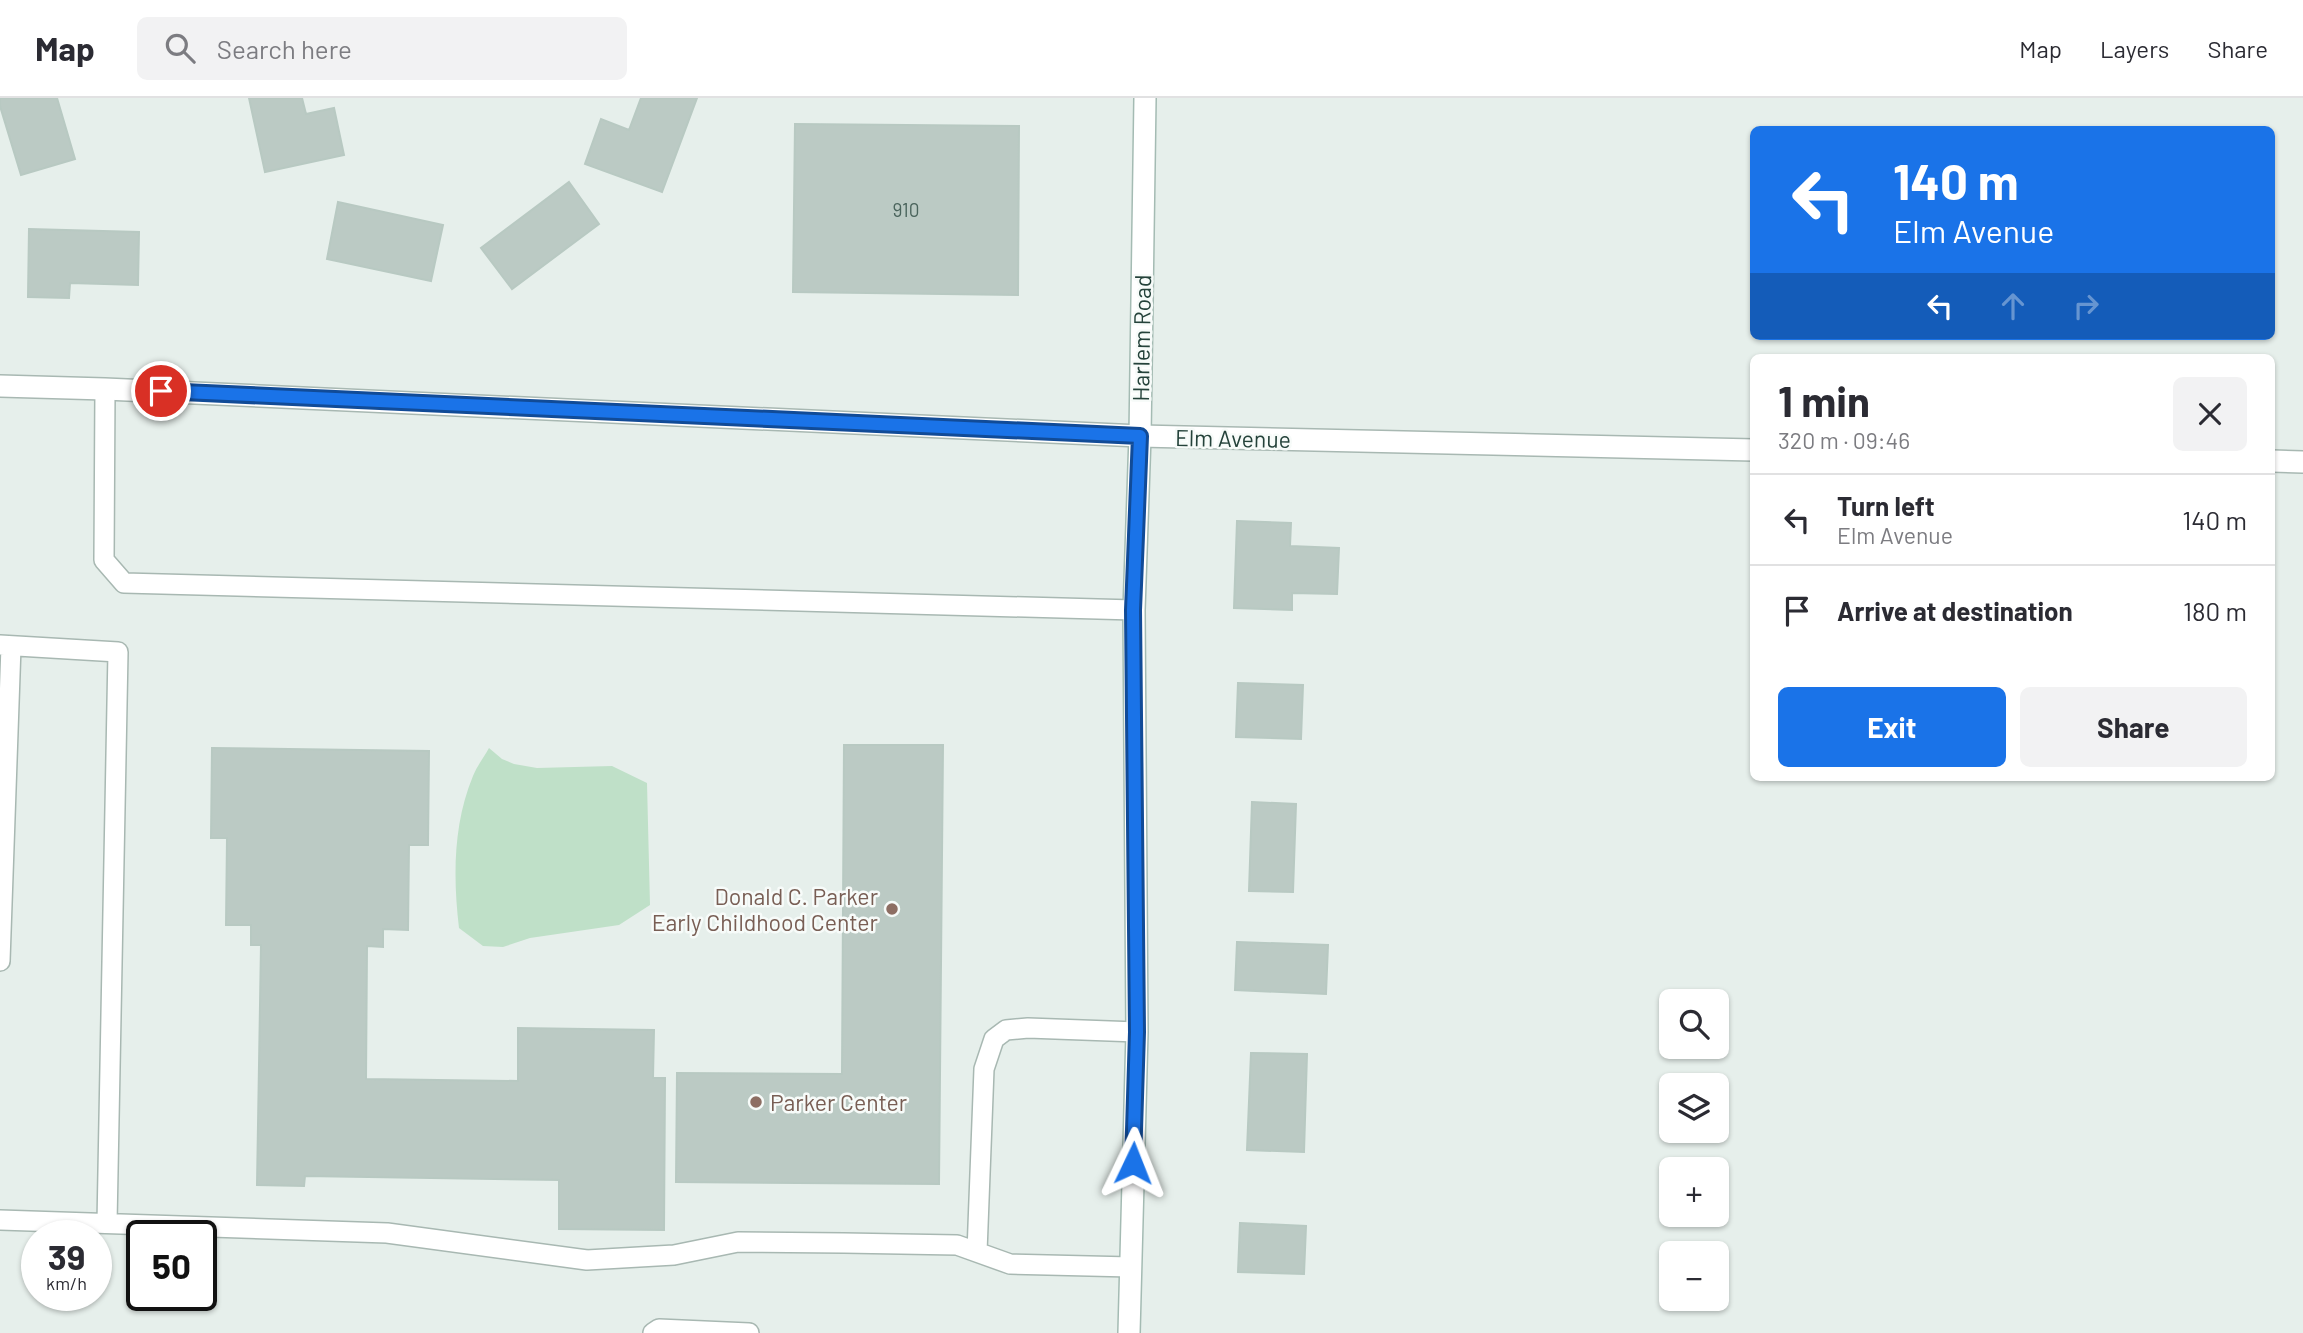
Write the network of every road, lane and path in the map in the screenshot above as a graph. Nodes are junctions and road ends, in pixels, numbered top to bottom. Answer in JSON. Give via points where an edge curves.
{"nodes":[{"id":1,"x":1145,"y":98,"type":"edge"},
{"id":2,"x":0,"y":386,"type":"edge"},
{"id":3,"x":105,"y":389,"type":"junction"},
{"id":4,"x":1140,"y":436,"type":"junction"},
{"id":5,"x":1750,"y":450,"type":"edge"},
{"id":6,"x":2275,"y":461,"type":"edge"},
{"id":7,"x":2303,"y":462,"type":"edge"},
{"id":8,"x":1133,"y":610,"type":"junction"},
{"id":9,"x":6,"y":645,"type":"edge"},
{"id":10,"x":0,"y":961,"type":"edge"},
{"id":11,"x":1137,"y":1032,"type":"junction"},
{"id":12,"x":0,"y":1220,"type":"edge"},
{"id":13,"x":107,"y":1220,"type":"edge"},
{"id":14,"x":21,"y":1221,"type":"edge"},
{"id":15,"x":112,"y":1223,"type":"edge"},
{"id":16,"x":977,"y":1252,"type":"junction"},
{"id":17,"x":1131,"y":1267,"type":"junction"},
{"id":18,"x":653,"y":1333,"type":"edge"},
{"id":19,"x":749,"y":1333,"type":"edge"},
{"id":20,"x":1129,"y":1333,"type":"edge"}],
"edges":[{"from":1,"to":4,"type":"street","name":"Harlem Road"},
{"from":2,"to":3,"type":"street","name":"Elm Avenue"},
{"from":3,"to":4,"type":"street","name":"Elm Avenue"},
{"from":3,"to":8,"type":"lane","via":[[104,559],[124,583]]},
{"from":4,"to":5,"type":"street","name":"Elm Avenue"},
{"from":4,"to":8,"type":"street","name":"Harlem Road"},
{"from":6,"to":7,"type":"street"},
{"from":8,"to":11,"type":"street","name":"Harlem Road"},
{"from":9,"to":10,"type":"lane"},
{"from":9,"to":13,"type":"lane","via":[[118,652]]},
{"from":11,"to":16,"type":"lane","via":[[1028,1028],[1006,1030],[994,1039],[984,1069]]},
{"from":11,"to":17,"type":"street","name":"Harlem Road"},
{"from":12,"to":14,"type":"lane"},
{"from":15,"to":16,"type":"lane","via":[[387,1233],[587,1260],[674,1255],[738,1242],[957,1245]]},
{"from":16,"to":17,"type":"lane","via":[[1010,1264]]},
{"from":17,"to":20,"type":"street","name":"Harlem Road"},
{"from":18,"to":19,"type":"lane","via":[[659,1329]]}]}
